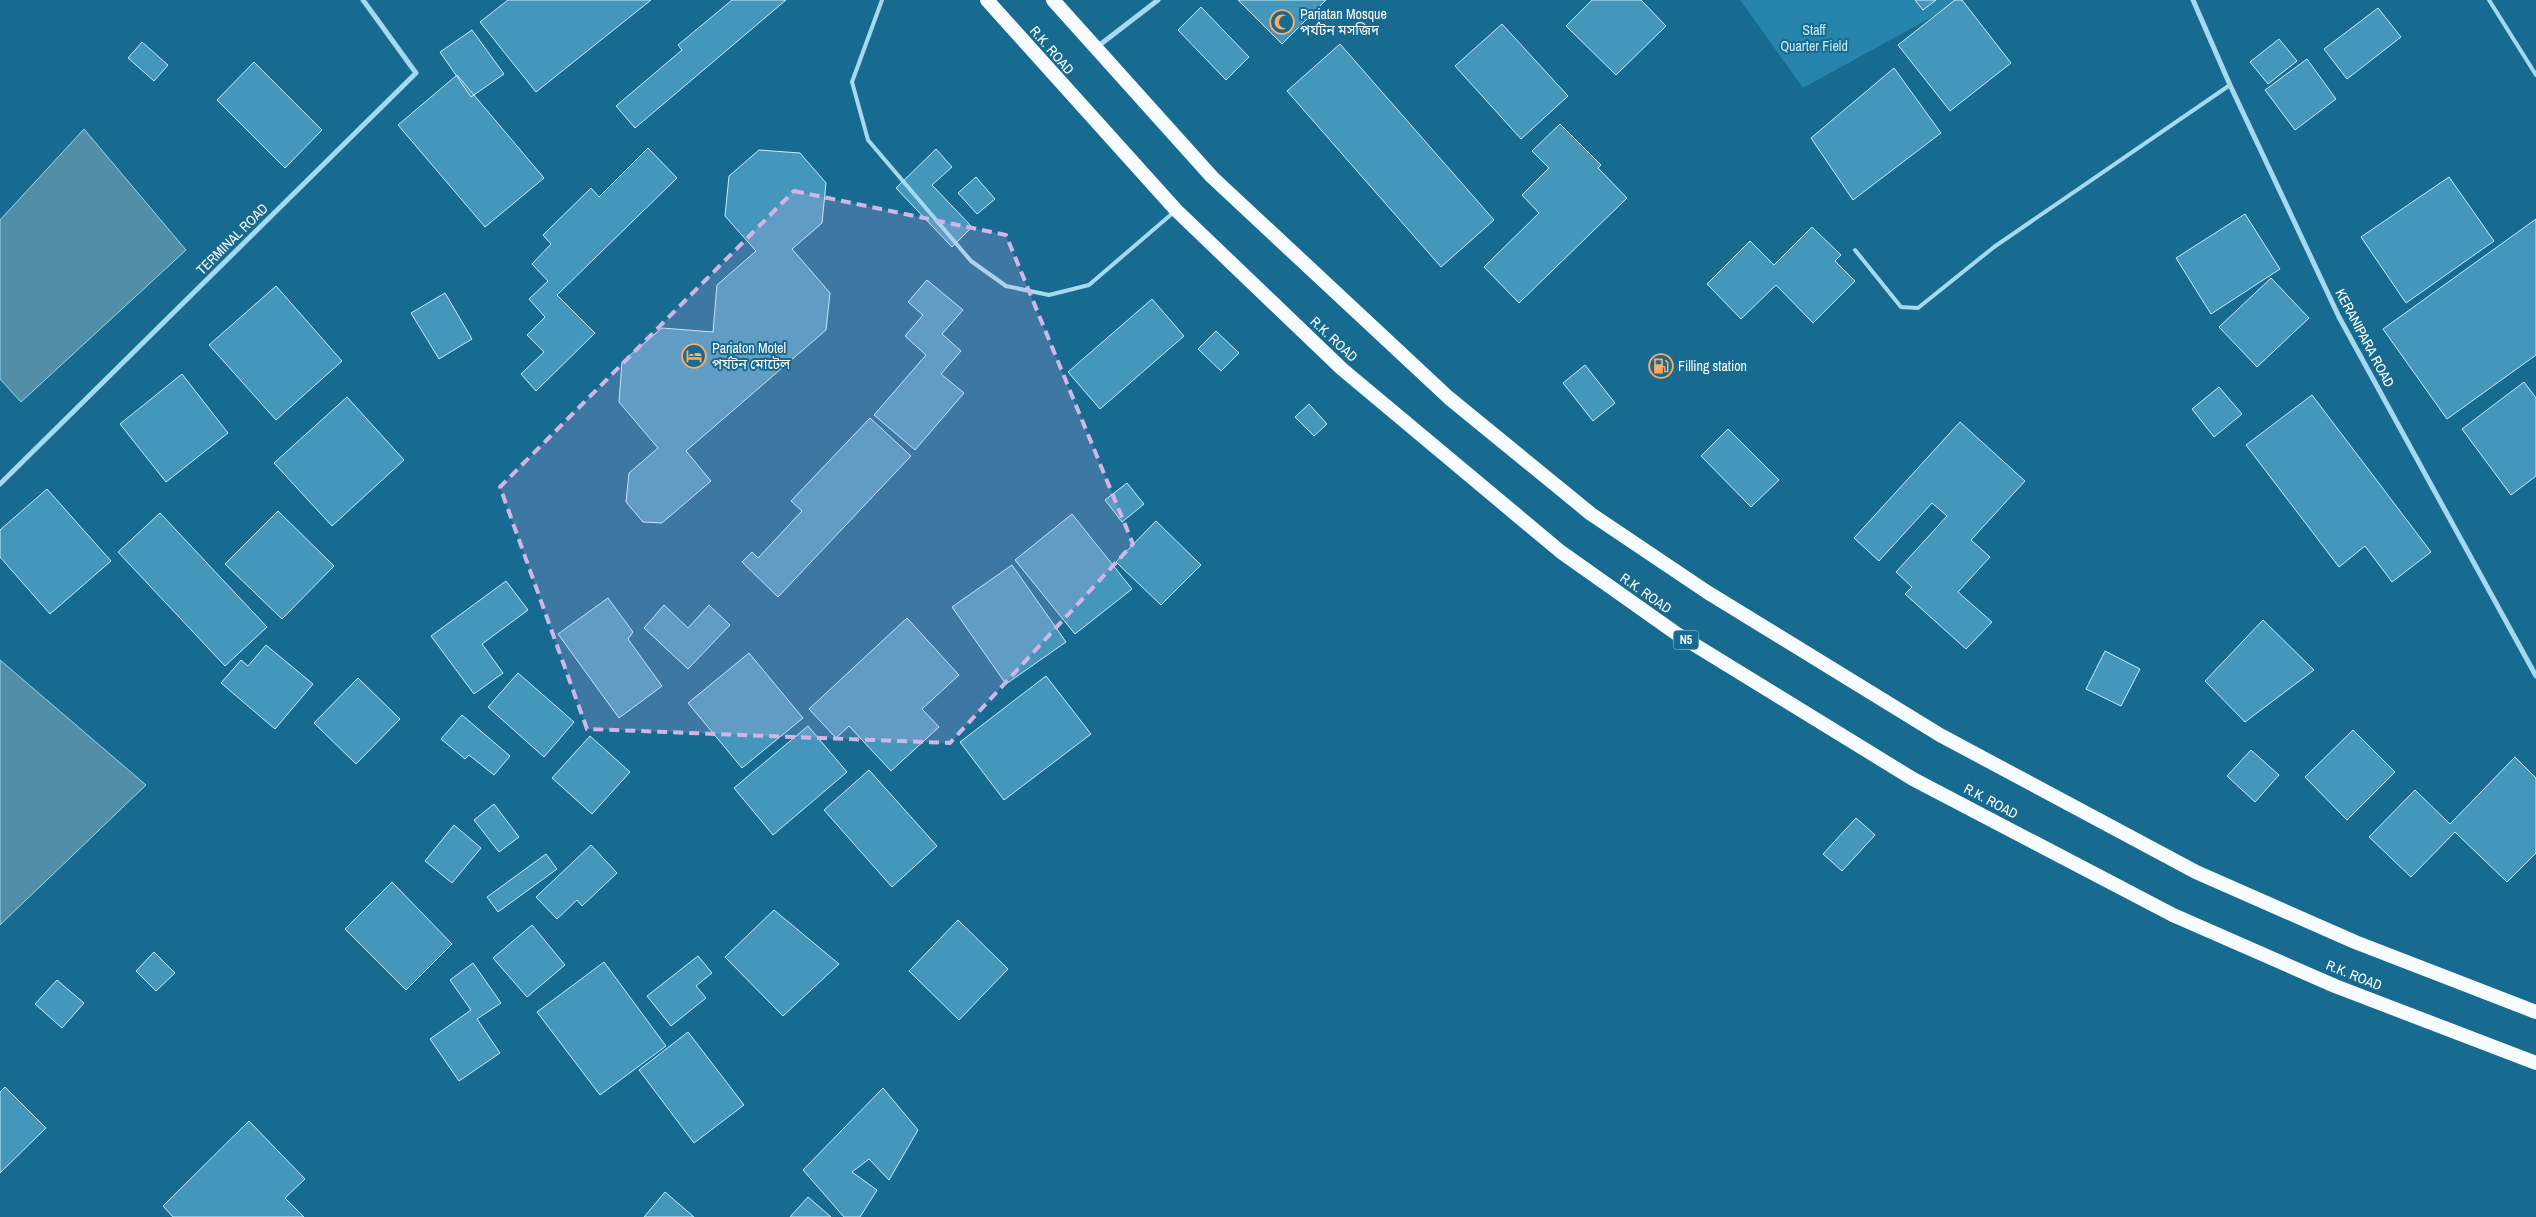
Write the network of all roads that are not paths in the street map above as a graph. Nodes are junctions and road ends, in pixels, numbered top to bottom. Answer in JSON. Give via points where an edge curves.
{"nodes":[{"id":1,"x":363,"y":0,"type":"edge"},
{"id":2,"x":882,"y":0,"type":"edge"},
{"id":3,"x":987,"y":0,"type":"edge"},
{"id":4,"x":1053,"y":0,"type":"edge"},
{"id":5,"x":1158,"y":0,"type":"edge"},
{"id":6,"x":2193,"y":0,"type":"edge"},
{"id":7,"x":2489,"y":0,"type":"edge"},
{"id":8,"x":1095,"y":48,"type":"junction"},
{"id":9,"x":2536,"y":74,"type":"edge"},
{"id":10,"x":2230,"y":85,"type":"junction"},
{"id":11,"x":1176,"y":210,"type":"junction"},
{"id":12,"x":1855,"y":250,"type":"dead end"},
{"id":13,"x":0,"y":484,"type":"edge"},
{"id":14,"x":2536,"y":676,"type":"edge"},
{"id":15,"x":2536,"y":1012,"type":"edge"},
{"id":16,"x":2536,"y":1062,"type":"edge"}],
"edges":[{"from":1,"to":13,"type":"street","name":"TERMINAL ROAD","via":[[416,73]]},
{"from":2,"to":11,"type":"lane","via":[[852,82],[868,140],[971,261],[1006,286],[1049,295],[1089,284]]},
{"from":3,"to":11,"type":"highway","name":"R.K. ROAD","number":"N5"},
{"from":4,"to":8,"type":"highway"},
{"from":5,"to":8,"type":"street"},
{"from":6,"to":10,"type":"street","name":"KERANIPARA ROAD"},
{"from":7,"to":9,"type":"lane"},
{"from":8,"to":15,"type":"highway","via":[[1212,177],[1441,391],[1591,514],[1684,577],[1940,735],[2196,872],[2355,942]]},
{"from":10,"to":12,"type":"lane","via":[[1994,247],[1918,308],[1901,307]]},
{"from":10,"to":14,"type":"street","name":"KERANIPARA ROAD","via":[[2339,316]]},
{"from":11,"to":16,"type":"highway","name":"R.K. ROAD","number":"N5","via":[[1342,369],[1414,431],[1561,552],[1677,634],[1914,779],[2173,915],[2335,986]]}]}
